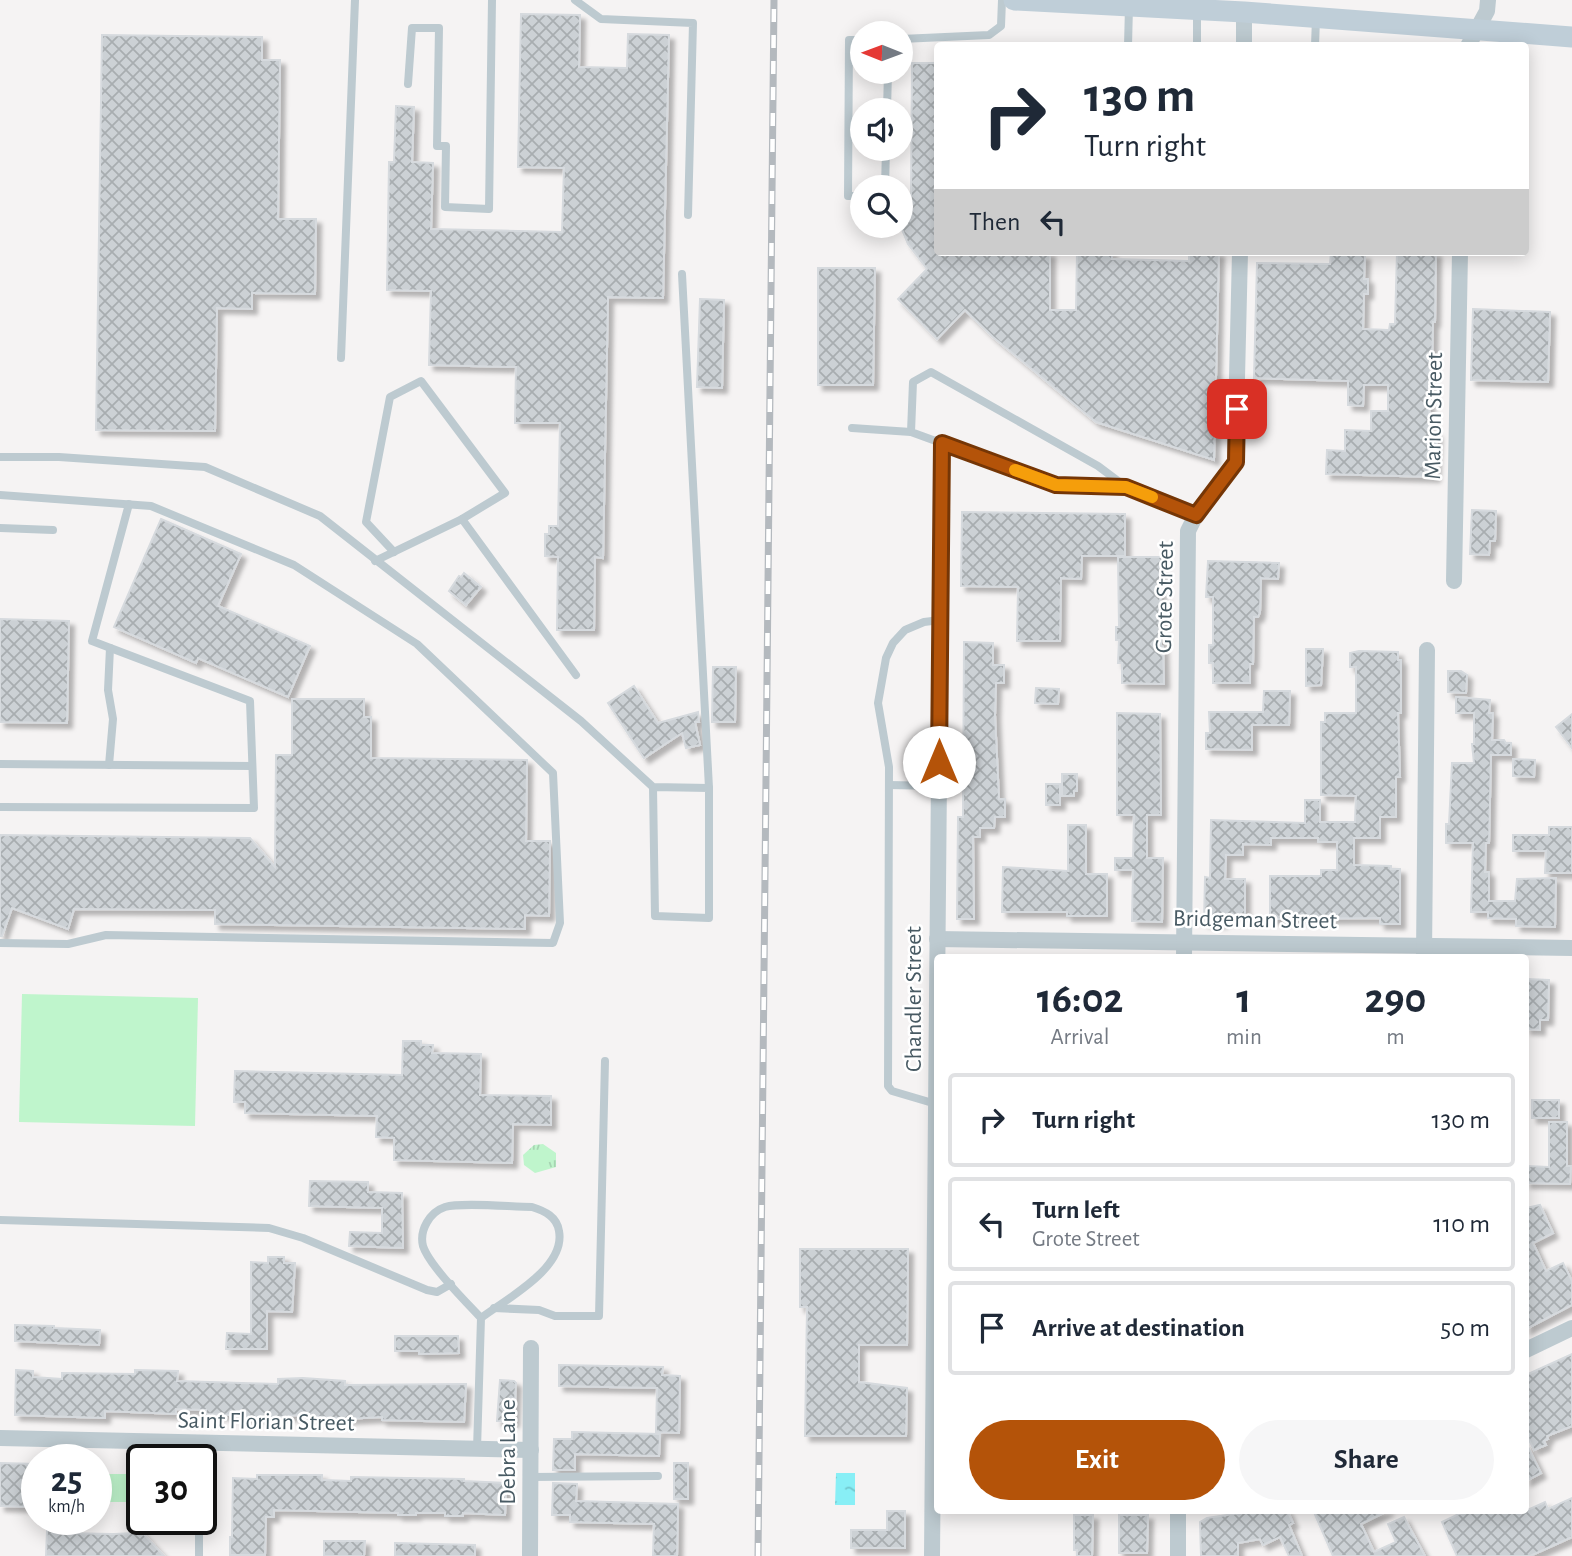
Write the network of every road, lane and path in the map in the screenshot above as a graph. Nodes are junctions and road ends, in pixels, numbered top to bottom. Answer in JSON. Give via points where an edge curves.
{"nodes":[{"id":1,"x":355,"y":0,"type":"edge"},
{"id":2,"x":492,"y":0,"type":"edge"},
{"id":3,"x":575,"y":0,"type":"edge"},
{"id":4,"x":1002,"y":0,"type":"edge"},
{"id":5,"x":1016,"y":0,"type":"edge"},
{"id":6,"x":1488,"y":0,"type":"edge"},
{"id":7,"x":1129,"y":6,"type":"junction"},
{"id":8,"x":1244,"y":6,"type":"edge"},
{"id":9,"x":1197,"y":10,"type":"junction"},
{"id":10,"x":1315,"y":12,"type":"edge"},
{"id":11,"x":1572,"y":37,"type":"edge"},
{"id":12,"x":914,"y":38,"type":"edge"},
{"id":13,"x":1472,"y":38,"type":"edge"},
{"id":14,"x":850,"y":40,"type":"edge"},
{"id":15,"x":1128,"y":42,"type":"edge"},
{"id":16,"x":1197,"y":42,"type":"edge"},
{"id":17,"x":1244,"y":42,"type":"edge"},
{"id":18,"x":1315,"y":42,"type":"edge"},
{"id":19,"x":408,"y":84,"type":"dead end"},
{"id":20,"x":850,"y":196,"type":"edge"},
{"id":21,"x":688,"y":215,"type":"dead end"},
{"id":22,"x":1240,"y":256,"type":"edge"},
{"id":23,"x":1460,"y":256,"type":"edge"},
{"id":24,"x":682,"y":274,"type":"dead end"},
{"id":25,"x":341,"y":358,"type":"dead end"},
{"id":26,"x":852,"y":428,"type":"dead end"},
{"id":27,"x":911,"y":432,"type":"junction"},
{"id":28,"x":942,"y":443,"type":"junction"},
{"id":29,"x":0,"y":457,"type":"edge"},
{"id":30,"x":1126,"y":487,"type":"junction"},
{"id":31,"x":0,"y":495,"type":"edge"},
{"id":32,"x":129,"y":504,"type":"junction"},
{"id":33,"x":1196,"y":515,"type":"junction"},
{"id":34,"x":462,"y":519,"type":"junction"},
{"id":35,"x":0,"y":528,"type":"edge"},
{"id":36,"x":53,"y":530,"type":"dead end"},
{"id":37,"x":394,"y":552,"type":"junction"},
{"id":38,"x":376,"y":561,"type":"junction"},
{"id":39,"x":1454,"y":581,"type":"dead end"},
{"id":40,"x":940,"y":620,"type":"junction"},
{"id":41,"x":110,"y":648,"type":"junction"},
{"id":42,"x":1427,"y":650,"type":"dead end"},
{"id":43,"x":576,"y":675,"type":"dead end"},
{"id":44,"x":0,"y":764,"type":"edge"},
{"id":45,"x":109,"y":765,"type":"junction"},
{"id":46,"x":252,"y":766,"type":"junction"},
{"id":47,"x":889,"y":785,"type":"junction"},
{"id":48,"x":938,"y":786,"type":"junction"},
{"id":49,"x":653,"y":787,"type":"junction"},
{"id":50,"x":709,"y":788,"type":"junction"},
{"id":51,"x":0,"y":807,"type":"edge"},
{"id":52,"x":937,"y":939,"type":"junction"},
{"id":53,"x":0,"y":943,"type":"edge"},
{"id":54,"x":1572,"y":948,"type":"edge"},
{"id":55,"x":1184,"y":950,"type":"edge"},
{"id":56,"x":1424,"y":952,"type":"edge"},
{"id":57,"x":937,"y":954,"type":"edge"},
{"id":58,"x":605,"y":1061,"type":"dead end"},
{"id":59,"x":934,"y":1103,"type":"edge"},
{"id":60,"x":0,"y":1220,"type":"edge"},
{"id":61,"x":451,"y":1284,"type":"junction"},
{"id":62,"x":494,"y":1308,"type":"junction"},
{"id":63,"x":481,"y":1318,"type":"junction"},
{"id":64,"x":1572,"y":1328,"type":"edge"},
{"id":65,"x":531,"y":1348,"type":"dead end"},
{"id":66,"x":1529,"y":1349,"type":"edge"},
{"id":67,"x":0,"y":1438,"type":"edge"},
{"id":68,"x":126,"y":1446,"type":"edge"},
{"id":69,"x":477,"y":1449,"type":"junction"},
{"id":70,"x":531,"y":1450,"type":"junction"},
{"id":71,"x":217,"y":1451,"type":"edge"},
{"id":72,"x":658,"y":1476,"type":"dead end"},
{"id":73,"x":531,"y":1477,"type":"junction"},
{"id":74,"x":934,"y":1511,"type":"edge"},
{"id":75,"x":1178,"y":1514,"type":"edge"},
{"id":76,"x":199,"y":1535,"type":"edge"},
{"id":77,"x":199,"y":1556,"type":"edge"},
{"id":78,"x":530,"y":1556,"type":"edge"},
{"id":79,"x":932,"y":1556,"type":"edge"},
{"id":80,"x":1178,"y":1556,"type":"edge"}],
"edges":[{"from":1,"to":25,"type":"lane"},
{"from":2,"to":19,"type":"lane","via":[[489,209],[445,207],[446,146],[437,146],[439,28],[412,28]]},
{"from":3,"to":21,"type":"lane","via":[[601,19],[693,23]]},
{"from":4,"to":12,"type":"lane","via":[[1001,26],[989,35]]},
{"from":5,"to":7,"type":"street"},
{"from":6,"to":13,"type":"street","via":[[1487,12]]},
{"from":7,"to":9,"type":"street"},
{"from":7,"to":15,"type":"lane"},
{"from":8,"to":9,"type":"street"},
{"from":8,"to":10,"type":"street"},
{"from":8,"to":17,"type":"street"},
{"from":9,"to":16,"type":"lane"},
{"from":10,"to":13,"type":"street"},
{"from":10,"to":18,"type":"lane"},
{"from":11,"to":13,"type":"street"},
{"from":14,"to":20,"type":"lane"},
{"from":22,"to":33,"type":"street","name":"Grote Street","via":[[1236,462]]},
{"from":23,"to":39,"type":"street","name":"Marion Street"},
{"from":24,"to":50,"type":"lane"},
{"from":26,"to":27,"type":"lane"},
{"from":27,"to":28,"type":"lane"},
{"from":27,"to":30,"type":"lane","via":[[913,382],[930,372],[1098,466]]},
{"from":28,"to":30,"type":"lane","via":[[1056,485]]},
{"from":28,"to":40,"type":"street","name":"Chandler Street"},
{"from":29,"to":38,"type":"lane","via":[[205,467],[320,516]]},
{"from":30,"to":33,"type":"lane"},
{"from":31,"to":32,"type":"lane"},
{"from":32,"to":41,"type":"lane","via":[[92,641]]},
{"from":32,"to":53,"type":"lane","via":[[151,506],[294,565],[417,644],[507,728],[553,773],[560,923],[552,943],[106,935],[68,944]]},
{"from":33,"to":55,"type":"street","name":"Grote Street","via":[[1188,531]]},
{"from":34,"to":37,"type":"lane"},
{"from":34,"to":37,"type":"lane","via":[[505,493],[421,381],[390,397],[366,522]]},
{"from":34,"to":43,"type":"lane"},
{"from":35,"to":36,"type":"lane"},
{"from":37,"to":38,"type":"lane"},
{"from":38,"to":49,"type":"lane","via":[[580,721]]},
{"from":40,"to":47,"type":"lane","via":[[905,630],[886,658],[878,703]]},
{"from":40,"to":48,"type":"street","name":"Chandler Street"},
{"from":41,"to":45,"type":"lane","via":[[107,690],[113,719]]},
{"from":41,"to":46,"type":"lane","via":[[250,701]]},
{"from":42,"to":56,"type":"street"},
{"from":44,"to":45,"type":"lane"},
{"from":45,"to":46,"type":"lane"},
{"from":46,"to":51,"type":"lane","via":[[254,808]]},
{"from":47,"to":48,"type":"lane"},
{"from":47,"to":59,"type":"lane","via":[[888,1086]]},
{"from":48,"to":52,"type":"street","name":"Chandler Street"},
{"from":49,"to":50,"type":"lane"},
{"from":49,"to":50,"type":"lane","via":[[655,916],[709,918]]},
{"from":52,"to":55,"type":"street","name":"Bridgeman Street"},
{"from":52,"to":57,"type":"street","name":"Chandler Street"},
{"from":54,"to":56,"type":"street","name":"Bridgeman Street"},
{"from":55,"to":56,"type":"street","name":"Bridgeman Street"},
{"from":58,"to":62,"type":"lane","via":[[599,1315]]},
{"from":60,"to":61,"type":"lane","via":[[269,1228],[427,1290],[437,1292]]},
{"from":61,"to":62,"type":"lane","via":[[423,1246],[427,1221],[435,1212],[452,1206],[541,1210],[558,1226],[558,1251],[525,1287]]},
{"from":61,"to":63,"type":"lane"},
{"from":62,"to":63,"type":"lane"},
{"from":63,"to":69,"type":"lane"},
{"from":64,"to":66,"type":"street"},
{"from":65,"to":70,"type":"street","name":"Debra Lane"},
{"from":67,"to":68,"type":"street","name":"Saint Florian Street"},
{"from":69,"to":70,"type":"street","name":"Saint Florian Street"},
{"from":69,"to":71,"type":"street","name":"Saint Florian Street"},
{"from":70,"to":73,"type":"street","name":"Debra Lane"},
{"from":72,"to":73,"type":"lane"},
{"from":73,"to":78,"type":"street","name":"Debra Lane"},
{"from":74,"to":79,"type":"street","name":"Chandler Street"},
{"from":75,"to":80,"type":"street"},
{"from":76,"to":77,"type":"lane"}]}
